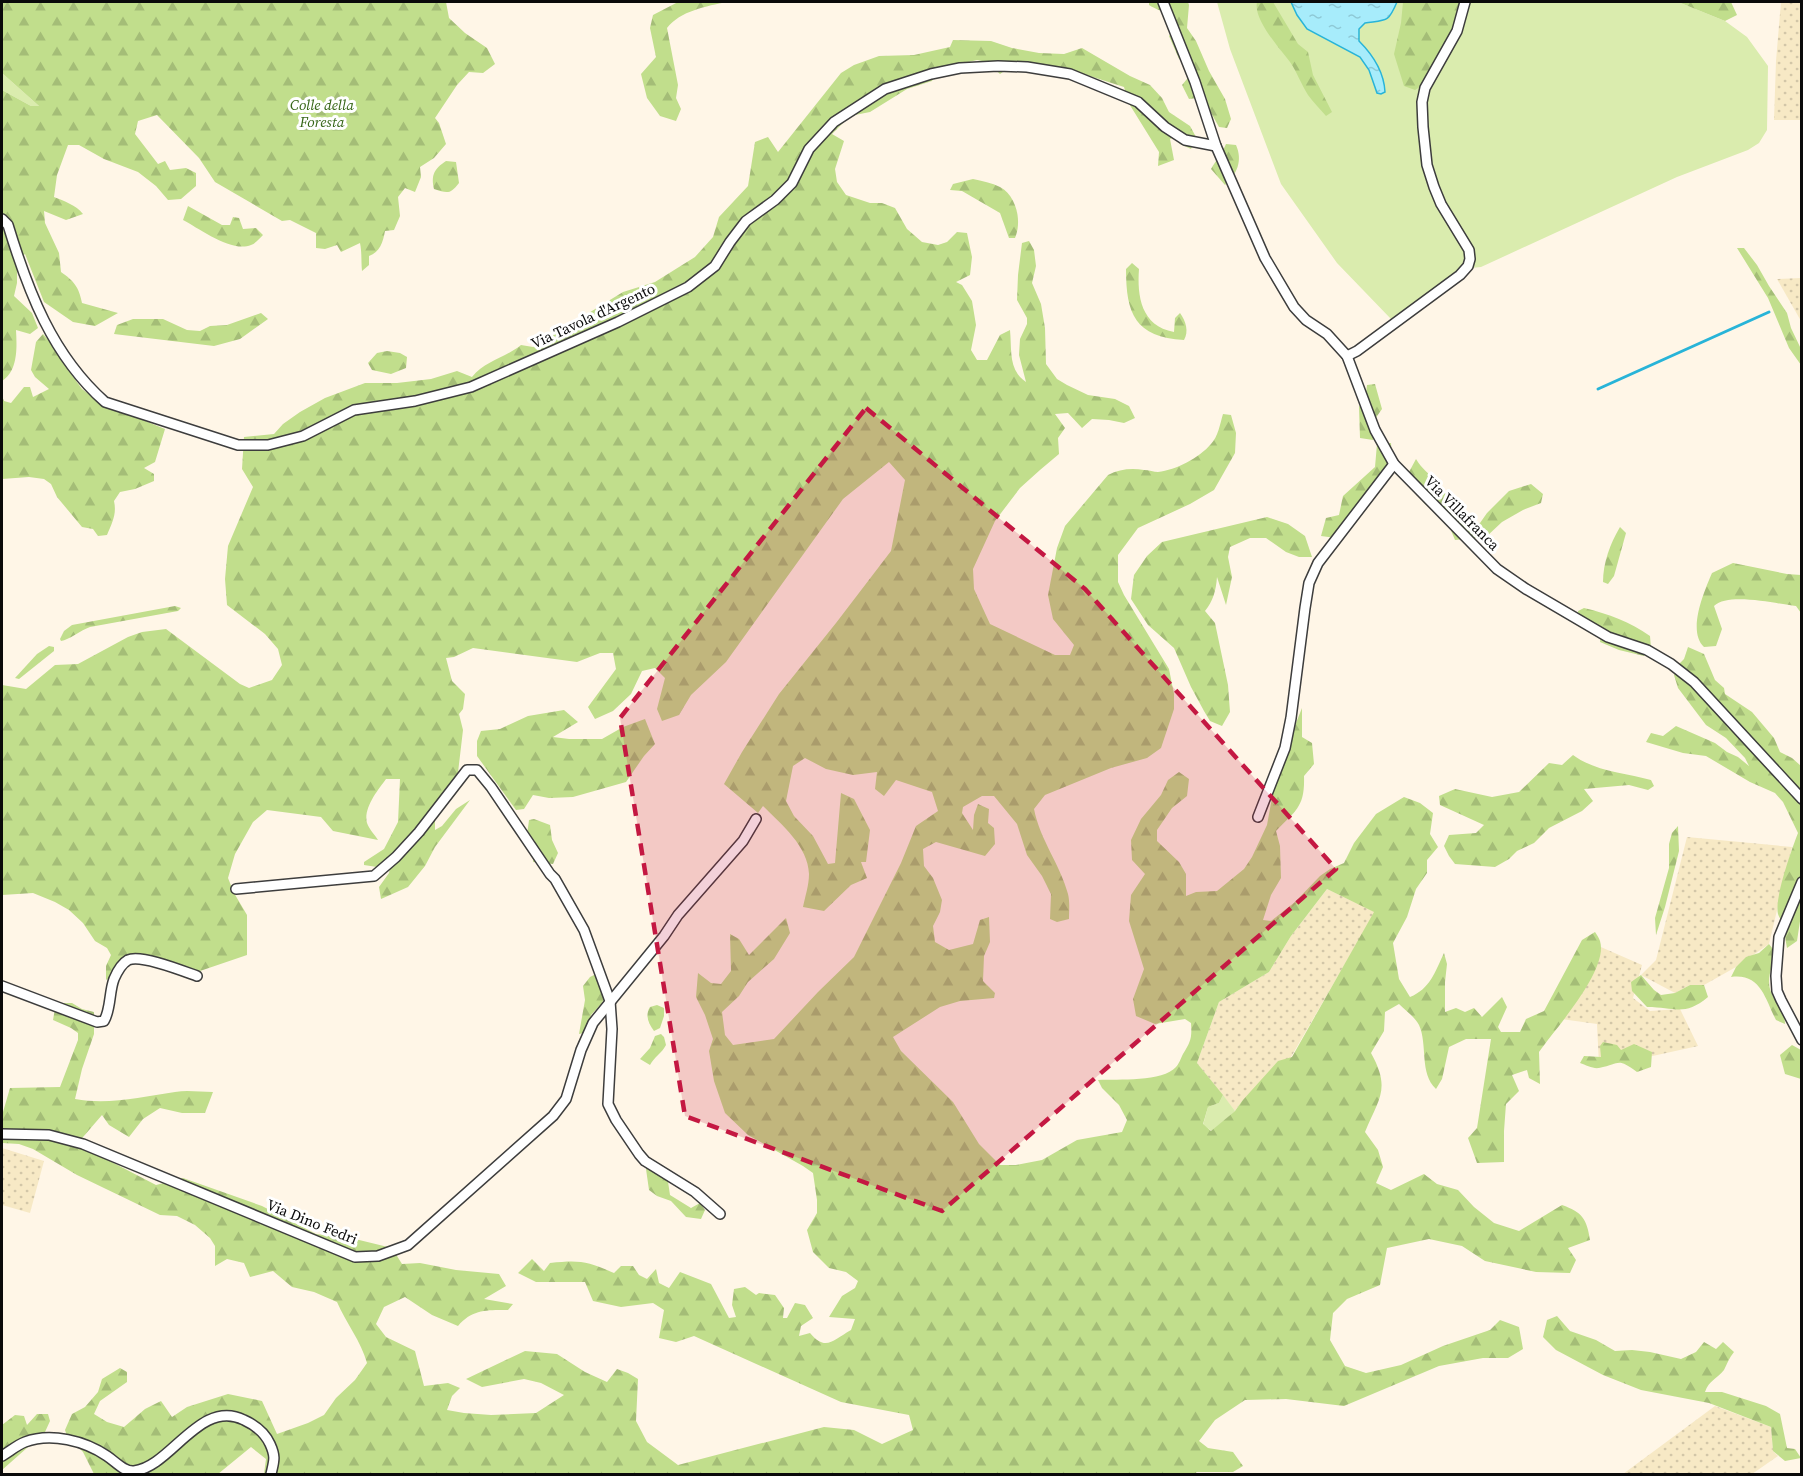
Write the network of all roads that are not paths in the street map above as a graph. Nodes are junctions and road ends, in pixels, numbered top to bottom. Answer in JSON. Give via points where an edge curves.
{"nodes":[{"id":1,"x":1163,"y":2,"type":"edge"},
{"id":2,"x":1465,"y":2,"type":"edge"},
{"id":3,"x":1216,"y":146,"type":"junction"},
{"id":4,"x":2,"y":219,"type":"edge"},
{"id":5,"x":1347,"y":356,"type":"junction"},
{"id":6,"x":1395,"y":464,"type":"junction"},
{"id":7,"x":1802,"y":799,"type":"edge"},
{"id":8,"x":1258,"y":817,"type":"dead end"},
{"id":9,"x":756,"y":819,"type":"dead end"},
{"id":10,"x":1802,"y":882,"type":"edge"},
{"id":11,"x":236,"y":890,"type":"dead end"},
{"id":12,"x":197,"y":976,"type":"dead end"},
{"id":13,"x":2,"y":986,"type":"edge"},
{"id":14,"x":610,"y":1000,"type":"junction"},
{"id":15,"x":1802,"y":1040,"type":"edge"},
{"id":16,"x":2,"y":1134,"type":"edge"},
{"id":17,"x":720,"y":1215,"type":"dead end"},
{"id":18,"x":2,"y":1456,"type":"edge"},
{"id":19,"x":271,"y":1474,"type":"edge"}],
"edges":[{"from":1,"to":3,"type":"street","name":"Via Villafranca"},
{"from":2,"to":5,"type":"street","via":[[1422,102],[1427,165],[1441,204],[1469,250],[1470,260],[1460,275]]},
{"from":3,"to":4,"type":"street","name":"Via Tavola d'Argento","via":[[1185,140],[1138,102],[1070,74],[998,66],[931,74],[885,89],[834,122],[809,149],[792,183],[747,221],[715,266],[688,287],[471,387],[354,410],[303,436],[268,445],[238,445],[105,402],[91,390],[51,334],[30,293],[8,225]]},
{"from":3,"to":5,"type":"street","name":"Via Villafranca","via":[[1265,258],[1294,307]]},
{"from":5,"to":6,"type":"street","name":"Via Villafranca","via":[[1375,430]]},
{"from":6,"to":7,"type":"street","name":"Via Villafranca","via":[[1497,569],[1608,637],[1647,650],[1694,682]]},
{"from":6,"to":8,"type":"street","via":[[1318,563],[1309,583],[1292,718],[1285,748]]},
{"from":9,"to":14,"type":"street","name":"Via Dino Fedri"},
{"from":10,"to":15,"type":"street","via":[[1779,936],[1776,976],[1780,1000]]},
{"from":11,"to":14,"type":"street","via":[[374,876],[419,832],[467,770],[477,770],[555,879],[584,930]]},
{"from":12,"to":13,"type":"street","via":[[147,960],[128,960],[114,978],[104,1021],[97,1022]]},
{"from":14,"to":16,"type":"street","name":"Via Dino Fedri","via":[[593,1023],[566,1099],[553,1116],[408,1245],[378,1256],[355,1257],[83,1144],[49,1135]]},
{"from":14,"to":17,"type":"street","via":[[608,1104],[616,1120],[645,1161],[695,1192]]},
{"from":18,"to":19,"type":"street","via":[[23,1443],[57,1438],[99,1450],[125,1470],[134,1471],[151,1466],[207,1421],[237,1416],[266,1436],[275,1456]]}]}
